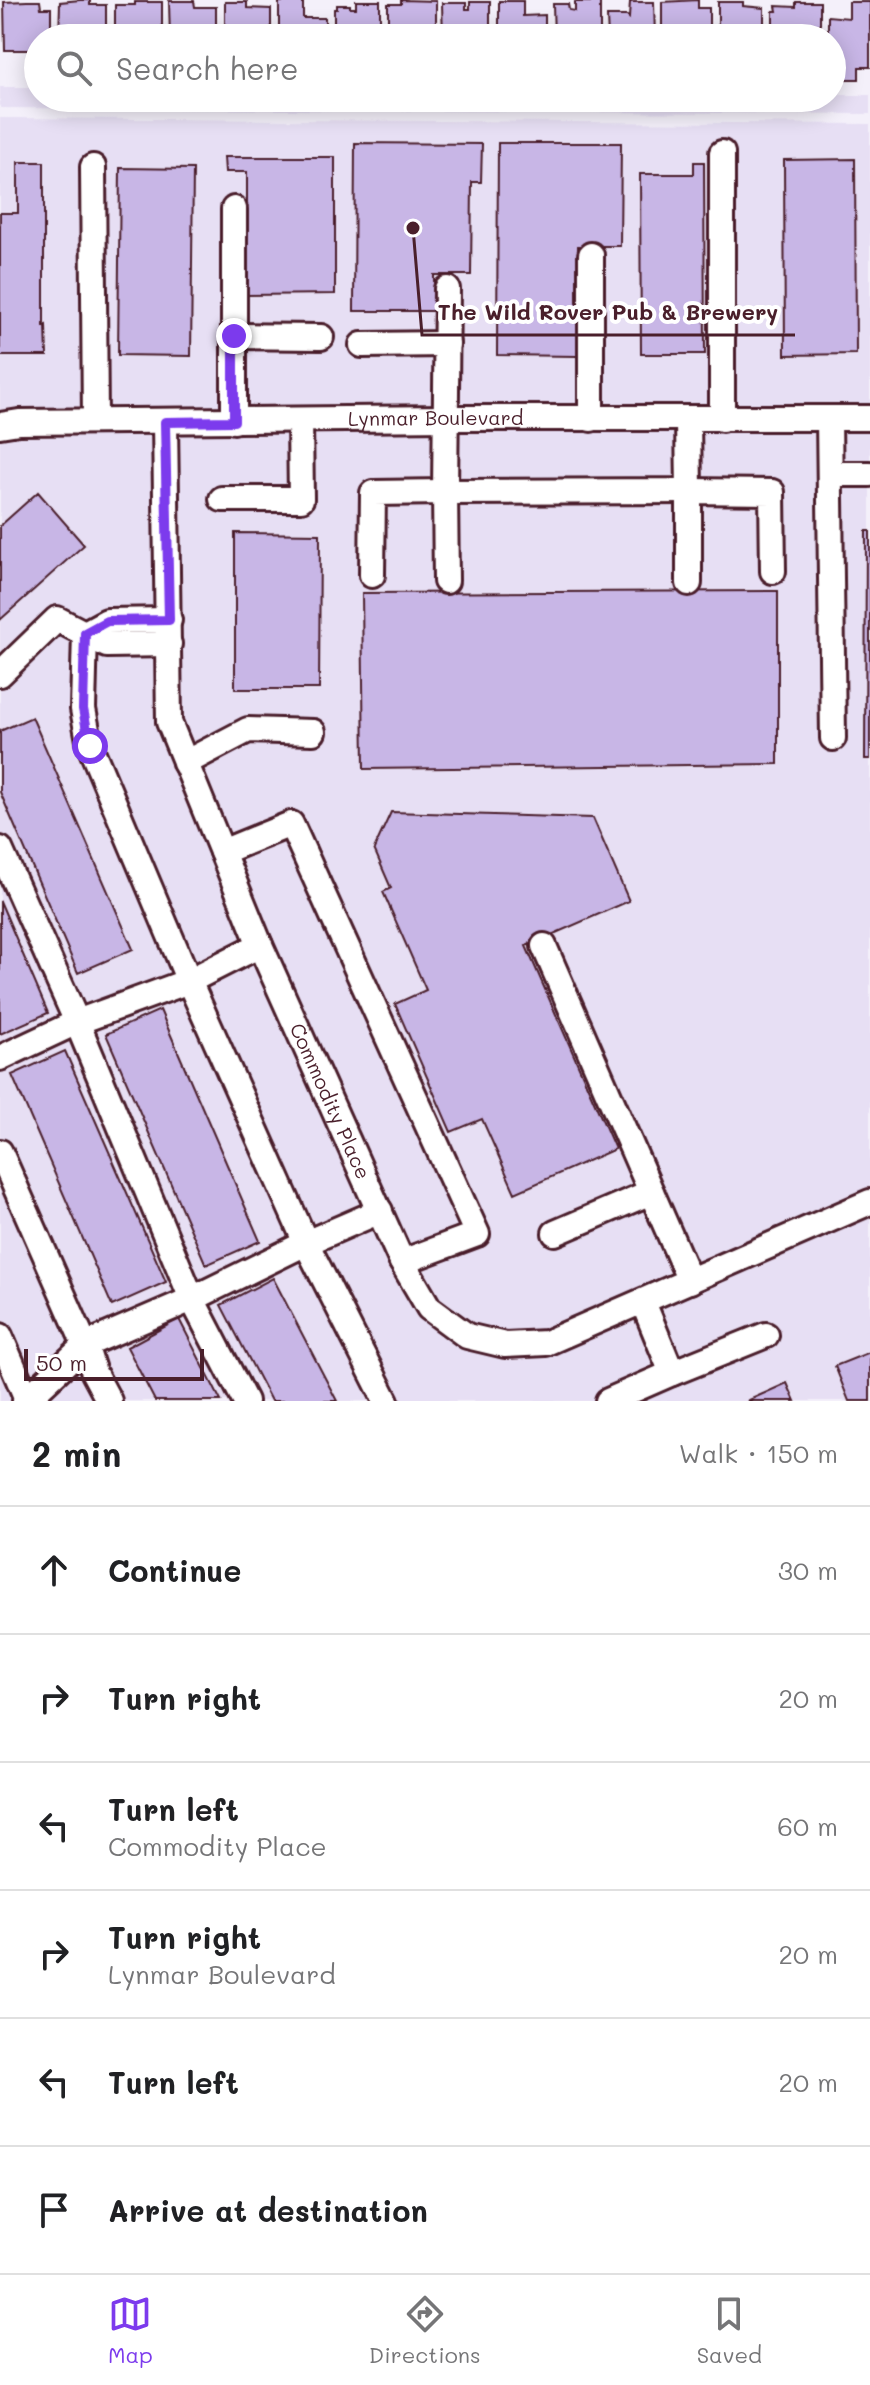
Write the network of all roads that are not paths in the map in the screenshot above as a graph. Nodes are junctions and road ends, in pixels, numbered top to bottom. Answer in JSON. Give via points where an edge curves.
{"nodes":[{"id":1,"x":722,"y":153,"type":"dead end"},
{"id":2,"x":93,"y":167,"type":"dead end"},
{"id":3,"x":234,"y":209,"type":"dead end"},
{"id":4,"x":591,"y":255,"type":"dead end"},
{"id":5,"x":447,"y":289,"type":"dead end"},
{"id":6,"x":234,"y":336,"type":"junction"},
{"id":7,"x":321,"y":337,"type":"dead end"},
{"id":8,"x":447,"y":344,"type":"junction"},
{"id":9,"x":362,"y":345,"type":"dead end"},
{"id":10,"x":447,"y":418,"type":"junction"},
{"id":11,"x":829,"y":418,"type":"junction"},
{"id":12,"x":870,"y":418,"type":"edge"},
{"id":13,"x":591,"y":419,"type":"junction"},
{"id":14,"x":722,"y":419,"type":"junction"},
{"id":15,"x":300,"y":420,"type":"junction"},
{"id":16,"x":688,"y":420,"type":"junction"},
{"id":17,"x":95,"y":421,"type":"junction"},
{"id":18,"x":234,"y":421,"type":"junction"},
{"id":19,"x":165,"y":422,"type":"junction"},
{"id":20,"x":0,"y":425,"type":"edge"},
{"id":21,"x":830,"y":474,"type":"junction"},
{"id":22,"x":870,"y":474,"type":"edge"},
{"id":23,"x":689,"y":491,"type":"junction"},
{"id":24,"x":445,"y":492,"type":"junction"},
{"id":25,"x":222,"y":499,"type":"dead end"},
{"id":26,"x":773,"y":571,"type":"dead end"},
{"id":27,"x":372,"y":575,"type":"dead end"},
{"id":28,"x":446,"y":581,"type":"dead end"},
{"id":29,"x":689,"y":583,"type":"dead end"},
{"id":30,"x":169,"y":632,"type":"junction"},
{"id":31,"x":85,"y":633,"type":"junction"},
{"id":32,"x":0,"y":674,"type":"edge"},
{"id":33,"x":313,"y":732,"type":"dead end"},
{"id":34,"x":833,"y":738,"type":"dead end"},
{"id":35,"x":185,"y":763,"type":"junction"},
{"id":36,"x":0,"y":849,"type":"edge"},
{"id":37,"x":222,"y":852,"type":"junction"},
{"id":38,"x":260,"y":945,"type":"junction"},
{"id":39,"x":544,"y":946,"type":"dead end"},
{"id":40,"x":189,"y":981,"type":"junction"},
{"id":41,"x":77,"y":1022,"type":"junction"},
{"id":42,"x":0,"y":1058,"type":"edge"},
{"id":43,"x":0,"y":1152,"type":"edge"},
{"id":44,"x":651,"y":1192,"type":"junction"},
{"id":45,"x":870,"y":1202,"type":"edge"},
{"id":46,"x":380,"y":1211,"type":"junction"},
{"id":47,"x":555,"y":1233,"type":"dead end"},
{"id":48,"x":306,"y":1243,"type":"junction"},
{"id":49,"x":402,"y":1262,"type":"junction"},
{"id":50,"x":690,"y":1281,"type":"junction"},
{"id":51,"x":192,"y":1299,"type":"junction"},
{"id":52,"x":643,"y":1302,"type":"junction"},
{"id":53,"x":766,"y":1335,"type":"dead end"},
{"id":54,"x":0,"y":1336,"type":"edge"},
{"id":55,"x":85,"y":1345,"type":"junction"},
{"id":56,"x":672,"y":1373,"type":"junction"},
{"id":57,"x":26,"y":1400,"type":"edge"},
{"id":58,"x":109,"y":1401,"type":"edge"},
{"id":59,"x":245,"y":1401,"type":"edge"},
{"id":60,"x":386,"y":1401,"type":"edge"},
{"id":61,"x":608,"y":1401,"type":"edge"}],
"edges":[{"from":1,"to":14,"type":"lane"},
{"from":2,"to":17,"type":"lane"},
{"from":3,"to":6,"type":"lane"},
{"from":4,"to":13,"type":"lane"},
{"from":5,"to":8,"type":"lane"},
{"from":6,"to":7,"type":"lane"},
{"from":6,"to":18,"type":"lane"},
{"from":8,"to":9,"type":"lane"},
{"from":8,"to":10,"type":"lane"},
{"from":10,"to":13,"type":"lane","name":"Lynmar Boulevard"},
{"from":10,"to":15,"type":"lane","name":"Lynmar Boulevard"},
{"from":10,"to":24,"type":"lane"},
{"from":11,"to":12,"type":"lane","name":"Lynmar Boulevard"},
{"from":11,"to":14,"type":"lane","name":"Lynmar Boulevard"},
{"from":11,"to":21,"type":"lane"},
{"from":13,"to":16,"type":"lane","name":"Lynmar Boulevard"},
{"from":14,"to":16,"type":"lane","name":"Lynmar Boulevard"},
{"from":15,"to":18,"type":"lane","name":"Lynmar Boulevard"},
{"from":15,"to":25,"type":"lane","via":[[301,499]]},
{"from":16,"to":23,"type":"lane"},
{"from":17,"to":19,"type":"lane","name":"Lynmar Boulevard"},
{"from":17,"to":20,"type":"lane","name":"Lynmar Boulevard"},
{"from":18,"to":19,"type":"lane","name":"Lynmar Boulevard"},
{"from":19,"to":30,"type":"lane","name":"Commodity Place"},
{"from":21,"to":22,"type":"lane"},
{"from":21,"to":34,"type":"lane"},
{"from":23,"to":24,"type":"lane"},
{"from":23,"to":26,"type":"lane","via":[[772,492]]},
{"from":23,"to":29,"type":"lane"},
{"from":24,"to":27,"type":"lane","via":[[373,493]]},
{"from":24,"to":28,"type":"lane"},
{"from":30,"to":31,"type":"lane","via":[[107,645]]},
{"from":30,"to":35,"type":"lane","name":"Commodity Place","via":[[169,722]]},
{"from":31,"to":32,"type":"lane","via":[[57,619]]},
{"from":31,"to":40,"type":"lane","via":[[83,709],[90,746]]},
{"from":33,"to":35,"type":"lane","via":[[248,730]]},
{"from":35,"to":37,"type":"lane","name":"Commodity Place"},
{"from":36,"to":41,"type":"lane"},
{"from":37,"to":38,"type":"lane","name":"Commodity Place"},
{"from":37,"to":49,"type":"lane","via":[[291,824],[477,1234]]},
{"from":38,"to":40,"type":"lane"},
{"from":38,"to":46,"type":"lane","name":"Commodity Place"},
{"from":39,"to":44,"type":"lane"},
{"from":40,"to":41,"type":"lane"},
{"from":40,"to":48,"type":"lane"},
{"from":41,"to":42,"type":"lane"},
{"from":41,"to":51,"type":"lane"},
{"from":43,"to":55,"type":"lane"},
{"from":44,"to":47,"type":"lane"},
{"from":44,"to":50,"type":"lane"},
{"from":45,"to":50,"type":"lane","name":"Commodity Place"},
{"from":46,"to":48,"type":"lane"},
{"from":46,"to":49,"type":"lane","name":"Commodity Place"},
{"from":48,"to":51,"type":"lane"},
{"from":48,"to":60,"type":"lane"},
{"from":49,"to":52,"type":"lane","name":"Commodity Place","via":[[429,1308],[467,1336],[505,1345],[546,1343]]},
{"from":50,"to":52,"type":"lane","name":"Commodity Place"},
{"from":51,"to":55,"type":"lane"},
{"from":51,"to":59,"type":"lane"},
{"from":52,"to":56,"type":"lane"},
{"from":53,"to":56,"type":"lane"},
{"from":54,"to":57,"type":"lane"},
{"from":55,"to":57,"type":"lane"},
{"from":55,"to":58,"type":"lane"},
{"from":56,"to":61,"type":"lane"}]}
